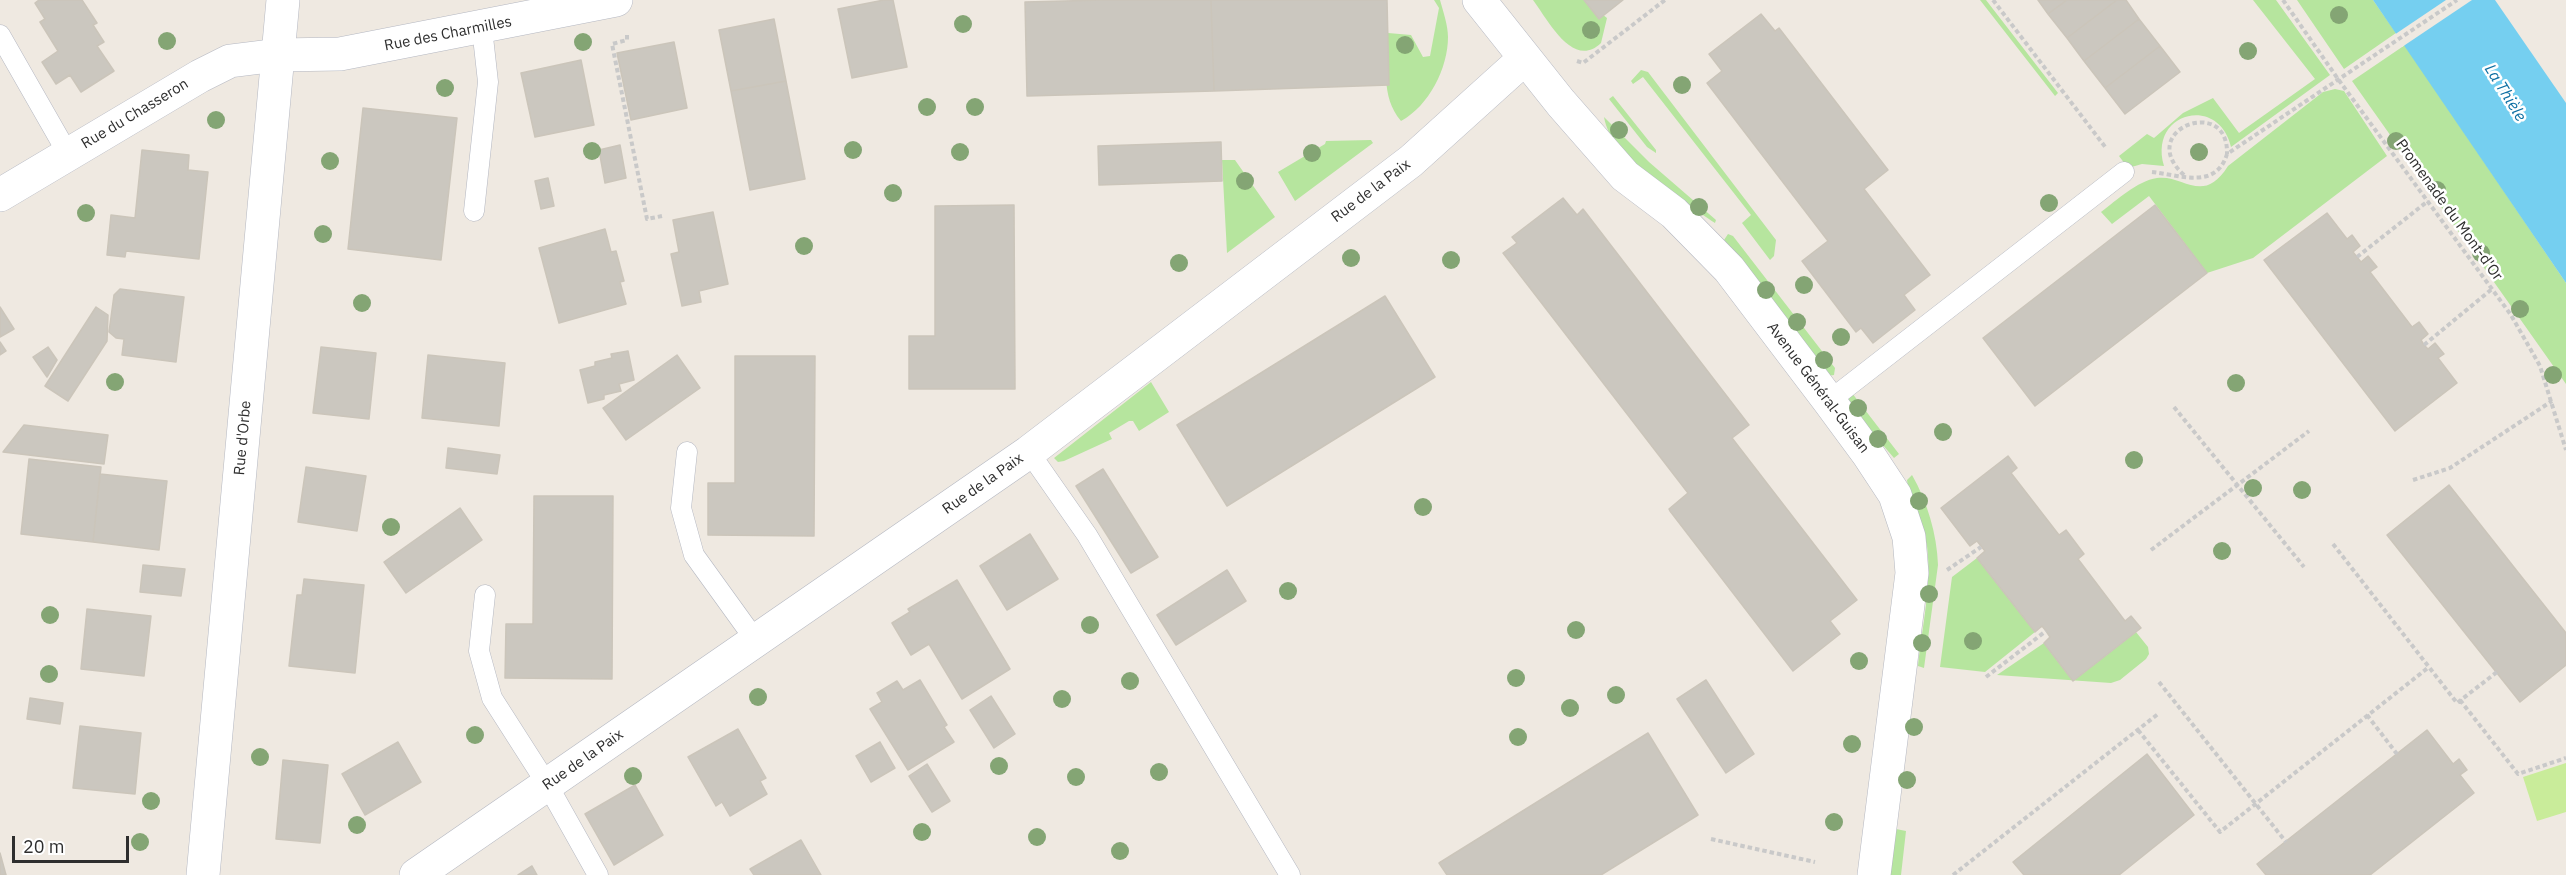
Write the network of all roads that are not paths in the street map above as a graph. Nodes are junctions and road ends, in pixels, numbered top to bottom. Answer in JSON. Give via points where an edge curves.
{"nodes":[{"id":1,"x":283,"y":0,"type":"edge"},
{"id":2,"x":1479,"y":0,"type":"edge"},
{"id":3,"x":621,"y":15,"type":"edge"},
{"id":4,"x":482,"y":28,"type":"junction"},
{"id":5,"x":0,"y":35,"type":"edge"},
{"id":6,"x":278,"y":55,"type":"junction"},
{"id":7,"x":1524,"y":59,"type":"junction"},
{"id":8,"x":68,"y":154,"type":"junction"},
{"id":9,"x":2124,"y":172,"type":"road end"},
{"id":10,"x":0,"y":195,"type":"edge"},
{"id":11,"x":474,"y":211,"type":"dead end"},
{"id":12,"x":1828,"y":401,"type":"junction"},
{"id":13,"x":687,"y":452,"type":"dead end"},
{"id":14,"x":1029,"y":452,"type":"junction"},
{"id":15,"x":485,"y":595,"type":"dead end"},
{"id":16,"x":756,"y":641,"type":"junction"},
{"id":17,"x":547,"y":784,"type":"junction"},
{"id":18,"x":204,"y":875,"type":"edge"},
{"id":19,"x":416,"y":875,"type":"edge"},
{"id":20,"x":598,"y":875,"type":"edge"},
{"id":21,"x":1290,"y":875,"type":"edge"},
{"id":22,"x":1874,"y":875,"type":"edge"}],
"edges":[{"from":1,"to":6,"type":"street","name":"Rue d'Orbe"},
{"from":2,"to":7,"type":"street","name":"Avenue Général-Guisan"},
{"from":3,"to":4,"type":"street","name":"Rue des Charmilles"},
{"from":4,"to":6,"type":"street","name":"Rue des Charmilles","via":[[340,54]]},
{"from":4,"to":11,"type":"lane","via":[[488,82]]},
{"from":5,"to":8,"type":"lane"},
{"from":6,"to":8,"type":"street","name":"Rue du Chasseron","via":[[230,61]]},
{"from":6,"to":18,"type":"street","name":"Rue d'Orbe"},
{"from":7,"to":12,"type":"street","name":"Avenue Général-Guisan","via":[[1625,176],[1674,213],[1729,268]]},
{"from":7,"to":14,"type":"street","name":"Rue de la Paix","via":[[1411,161]]},
{"from":8,"to":10,"type":"street","name":"Rue du Chasseron"},
{"from":9,"to":12,"type":"lane"},
{"from":12,"to":22,"type":"street","name":"Avenue Général-Guisan","via":[[1895,495],[1910,537],[1912,573]]},
{"from":13,"to":16,"type":"lane","via":[[681,508],[694,555]]},
{"from":14,"to":16,"type":"street","name":"Rue de la Paix"},
{"from":14,"to":21,"type":"lane","via":[[1087,535]]},
{"from":15,"to":17,"type":"lane","via":[[479,651],[492,698]]},
{"from":16,"to":17,"type":"street","name":"Rue de la Paix"},
{"from":17,"to":19,"type":"street","name":"Rue de la Paix"},
{"from":17,"to":20,"type":"lane"}]}
